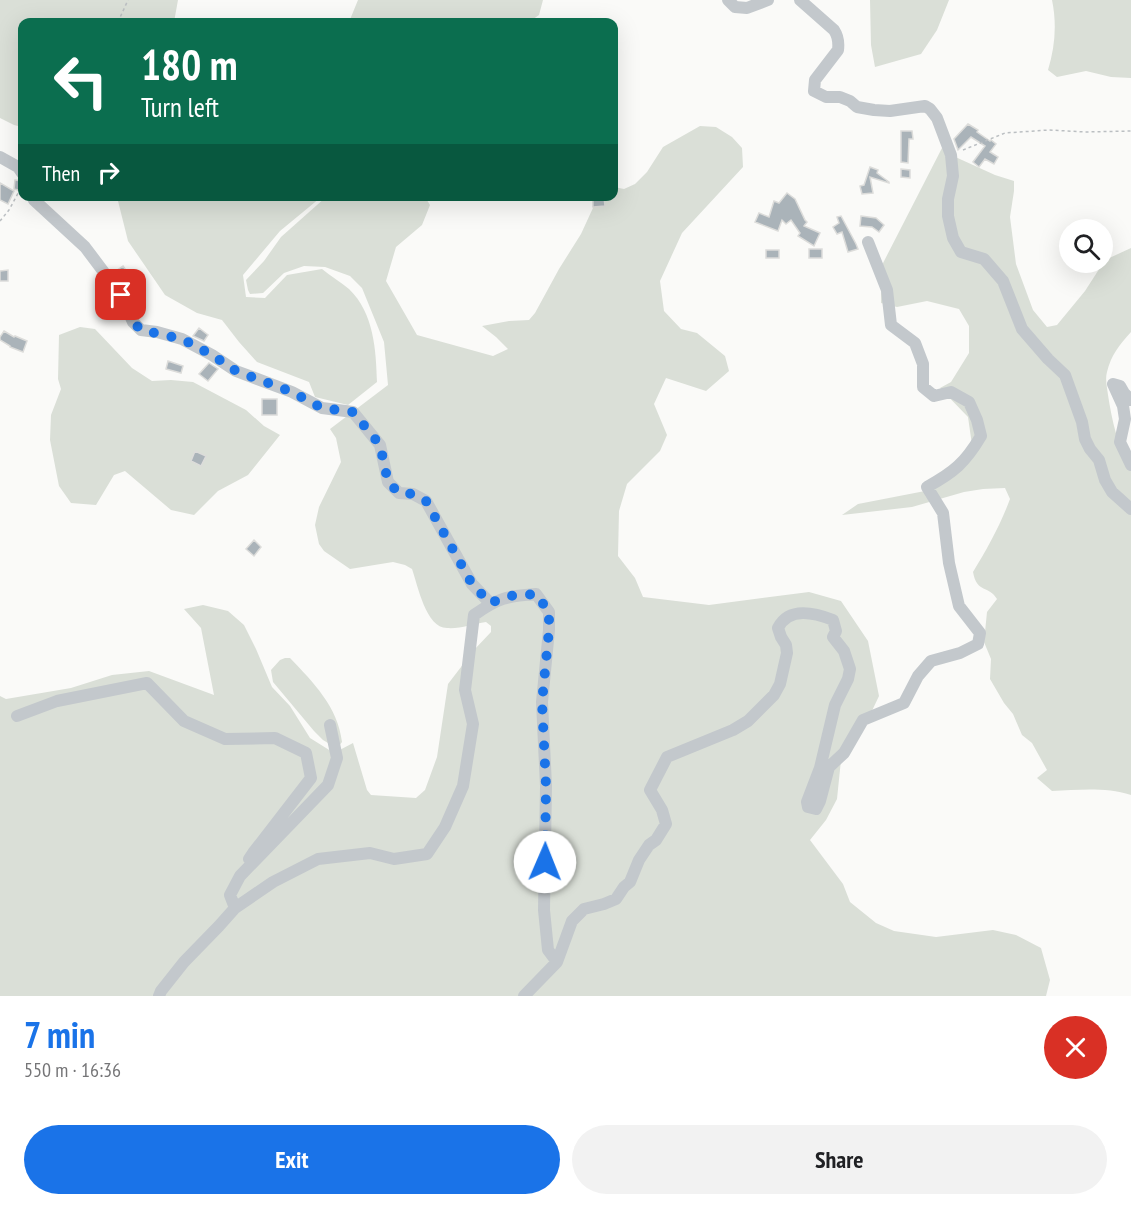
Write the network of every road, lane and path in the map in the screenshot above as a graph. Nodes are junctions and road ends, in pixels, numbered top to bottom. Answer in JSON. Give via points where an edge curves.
{"nodes":[{"id":1,"x":128,"y":0,"type":"edge"},
{"id":2,"x":728,"y":0,"type":"edge"},
{"id":3,"x":768,"y":0,"type":"edge"},
{"id":4,"x":800,"y":0,"type":"edge"},
{"id":5,"x":120,"y":18,"type":"edge"},
{"id":6,"x":1131,"y":131,"type":"edge"},
{"id":7,"x":951,"y":155,"type":"junction"},
{"id":8,"x":0,"y":157,"type":"edge"},
{"id":9,"x":18,"y":167,"type":"edge"},
{"id":10,"x":18,"y":193,"type":"edge"},
{"id":11,"x":35,"y":201,"type":"edge"},
{"id":12,"x":0,"y":221,"type":"edge"},
{"id":13,"x":868,"y":242,"type":"dead end"},
{"id":14,"x":1131,"y":400,"type":"edge"},
{"id":15,"x":1131,"y":465,"type":"edge"},
{"id":16,"x":1131,"y":509,"type":"edge"},
{"id":17,"x":490,"y":603,"type":"junction"},
{"id":18,"x":17,"y":716,"type":"dead end"},
{"id":19,"x":330,"y":725,"type":"dead end"},
{"id":20,"x":240,"y":876,"type":"junction"},
{"id":21,"x":235,"y":908,"type":"junction"},
{"id":22,"x":557,"y":962,"type":"junction"},
{"id":23,"x":159,"y":996,"type":"edge"},
{"id":24,"x":524,"y":996,"type":"edge"}],
"edges":[{"from":1,"to":5,"type":"path"},
{"from":2,"to":3,"type":"street","via":[[735,7],[747,8]]},
{"from":4,"to":7,"type":"street","via":[[838,36],[838,50],[814,80],[814,91],[874,110],[925,106],[937,118]]},
{"from":6,"to":7,"type":"path","via":[[1005,133]]},
{"from":7,"to":16,"type":"street","via":[[953,176],[948,216],[953,238],[962,252],[984,259],[1003,281],[1022,328],[1065,375],[1085,439],[1099,460],[1105,480]]},
{"from":8,"to":9,"type":"street"},
{"from":10,"to":12,"type":"path"},
{"from":11,"to":17,"type":"street","via":[[85,247],[141,330],[182,339],[236,371],[322,408],[353,412],[380,445],[388,482],[399,493],[413,494],[426,501],[472,584]]},
{"from":13,"to":22,"type":"street","via":[[887,290],[891,325],[915,343],[923,364],[923,387],[934,396],[951,392],[969,402],[977,420],[981,436],[959,467],[927,487],[943,513],[959,606],[980,633],[978,644],[931,661],[918,676],[904,704],[864,720],[844,753],[830,767],[816,809],[808,807],[807,802],[820,768],[835,705],[850,669],[844,651],[833,637],[834,620],[817,614],[793,613],[781,622],[778,628],[787,653],[774,695],[748,722],[667,757],[650,790],[666,824],[616,899],[584,909],[572,921]]},
{"from":14,"to":15,"type":"street","via":[[1120,386],[1113,384],[1124,406],[1120,442]]},
{"from":17,"to":21,"type":"street","via":[[474,615],[465,690],[473,724],[463,786],[445,827],[427,854],[394,860],[370,853],[318,859],[273,882]]},
{"from":17,"to":22,"type":"street","via":[[509,596],[536,594],[549,612],[542,702],[546,786],[544,910],[548,950]]},
{"from":18,"to":20,"type":"street","via":[[57,701],[147,683],[184,721],[225,739],[275,738],[306,753],[311,778],[252,853]]},
{"from":19,"to":20,"type":"street","via":[[337,759],[328,785]]},
{"from":20,"to":21,"type":"street","via":[[230,895]]},
{"from":21,"to":23,"type":"street","via":[[184,962]]},
{"from":22,"to":24,"type":"street"}]}
